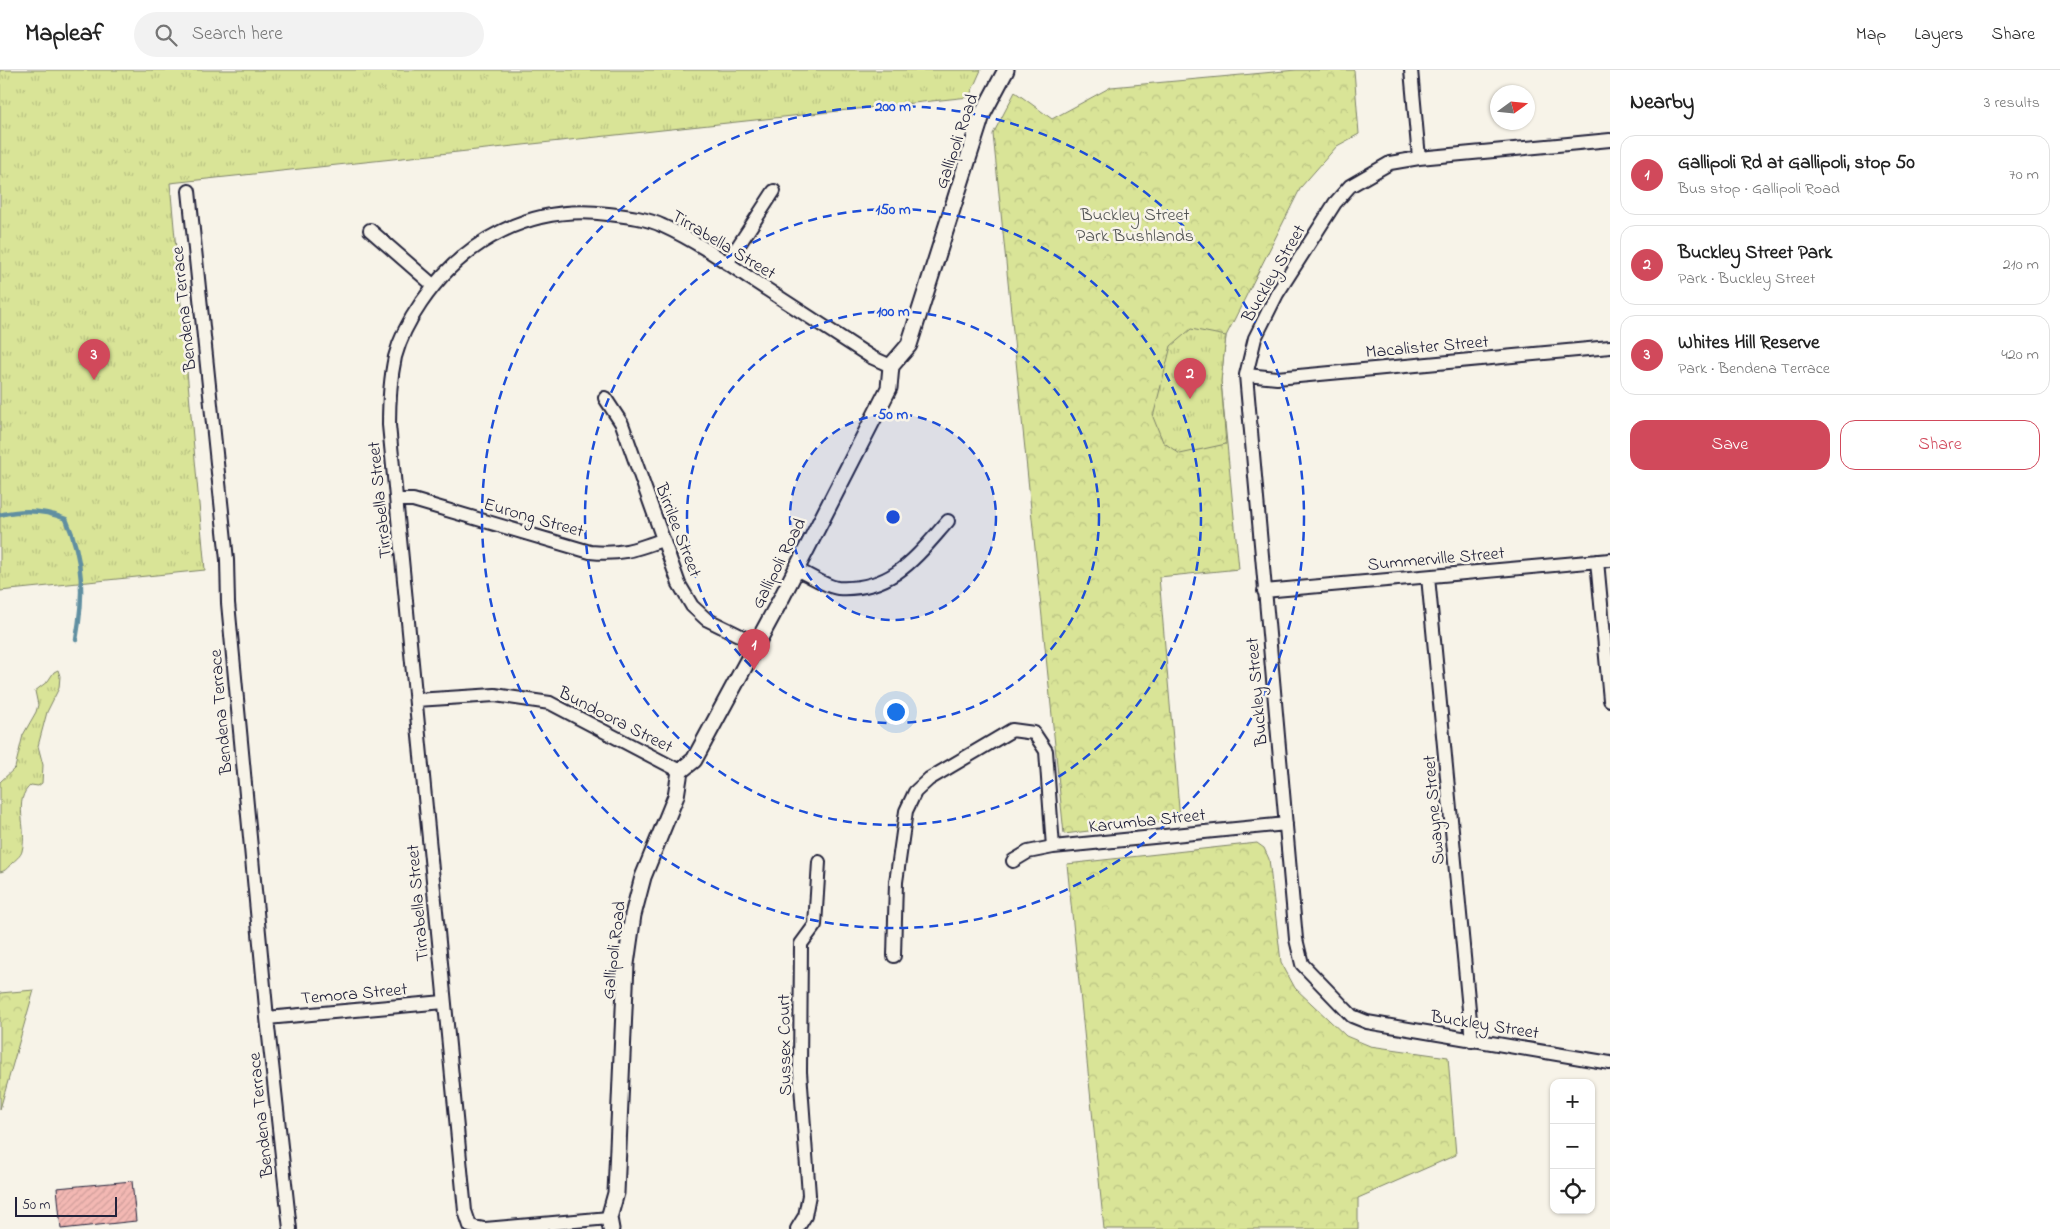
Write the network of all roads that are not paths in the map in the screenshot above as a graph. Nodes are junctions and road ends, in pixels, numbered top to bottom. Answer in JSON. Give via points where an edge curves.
{"nodes":[{"id":1,"x":1006,"y":70,"type":"edge"},
{"id":2,"x":1411,"y":70,"type":"edge"},
{"id":3,"x":1610,"y":140,"type":"edge"},
{"id":4,"x":1419,"y":158,"type":"junction"},
{"id":5,"x":189,"y":191,"type":"dead end"},
{"id":6,"x":774,"y":191,"type":"dead end"},
{"id":7,"x":370,"y":230,"type":"dead end"},
{"id":8,"x":727,"y":263,"type":"junction"},
{"id":9,"x":433,"y":285,"type":"junction"},
{"id":10,"x":1610,"y":347,"type":"edge"},
{"id":11,"x":891,"y":366,"type":"junction"},
{"id":12,"x":1246,"y":375,"type":"junction"},
{"id":13,"x":605,"y":398,"type":"dead end"},
{"id":14,"x":397,"y":500,"type":"junction"},
{"id":15,"x":948,"y":521,"type":"dead end"},
{"id":16,"x":662,"y":540,"type":"junction"},
{"id":17,"x":1610,"y":560,"type":"edge"},
{"id":18,"x":1596,"y":561,"type":"junction"},
{"id":19,"x":796,"y":569,"type":"junction"},
{"id":20,"x":1428,"y":577,"type":"junction"},
{"id":21,"x":1264,"y":591,"type":"junction"},
{"id":22,"x":757,"y":644,"type":"junction"},
{"id":23,"x":416,"y":700,"type":"junction"},
{"id":24,"x":1610,"y":700,"type":"edge"},
{"id":25,"x":680,"y":771,"type":"junction"},
{"id":26,"x":1286,"y":824,"type":"junction"},
{"id":27,"x":1053,"y":847,"type":"junction"},
{"id":28,"x":1013,"y":861,"type":"dead end"},
{"id":29,"x":819,"y":862,"type":"dead end"},
{"id":30,"x":894,"y":956,"type":"dead end"},
{"id":31,"x":444,"y":1002,"type":"junction"},
{"id":32,"x":267,"y":1018,"type":"junction"},
{"id":33,"x":1472,"y":1040,"type":"junction"},
{"id":34,"x":1610,"y":1063,"type":"edge"},
{"id":35,"x":610,"y":1223,"type":"edge"},
{"id":36,"x":290,"y":1229,"type":"edge"},
{"id":37,"x":485,"y":1229,"type":"edge"},
{"id":38,"x":797,"y":1229,"type":"edge"}],
"edges":[{"from":1,"to":11,"type":"street","name":"Gallipoli Road","via":[[982,116],[909,345]]},
{"from":2,"to":4,"type":"street"},
{"from":3,"to":4,"type":"street","name":"Buckley Street"},
{"from":4,"to":12,"type":"street","name":"Buckley Street","via":[[1390,162],[1350,186],[1335,203],[1277,294],[1255,338]]},
{"from":5,"to":32,"type":"street","name":"Bendena Terrace","via":[[227,560],[228,604]]},
{"from":6,"to":8,"type":"street"},
{"from":7,"to":9,"type":"street"},
{"from":8,"to":9,"type":"street","name":"Tirrabella Street","via":[[662,225],[585,211],[550,214],[514,225],[455,261]]},
{"from":8,"to":11,"type":"street","name":"Tirrabella Street","via":[[871,357]]},
{"from":9,"to":14,"type":"street","name":"Tirrabella Street","via":[[411,318],[395,356],[389,394],[389,425]]},
{"from":10,"to":12,"type":"street","name":"Macalister Street","via":[[1277,378]]},
{"from":11,"to":19,"type":"street","name":"Gallipoli Road","via":[[889,388]]},
{"from":12,"to":21,"type":"street","name":"Buckley Street"},
{"from":13,"to":16,"type":"street","name":"Birrilee Street","via":[[622,424]]},
{"from":14,"to":16,"type":"street","name":"Eurong Street","via":[[413,500],[590,552],[626,552]]},
{"from":14,"to":23,"type":"street","name":"Tirrabella Street"},
{"from":15,"to":19,"type":"street","via":[[910,564],[892,576],[868,585],[837,588]]},
{"from":16,"to":22,"type":"street","name":"Birrilee Street","via":[[679,584],[692,606],[706,619]]},
{"from":17,"to":18,"type":"street","name":"Summerville Street"},
{"from":18,"to":20,"type":"street","name":"Summerville Street"},
{"from":18,"to":24,"type":"street"},
{"from":19,"to":22,"type":"street","name":"Gallipoli Road"},
{"from":20,"to":21,"type":"street","name":"Summerville Street"},
{"from":20,"to":33,"type":"street","name":"Swayne Street"},
{"from":21,"to":26,"type":"street","name":"Buckley Street"},
{"from":22,"to":25,"type":"street","name":"Gallipoli Road","via":[[694,760]]},
{"from":23,"to":25,"type":"street","name":"Bundoora Street","via":[[495,695],[550,702]]},
{"from":23,"to":31,"type":"street","name":"Tirrabella Street"},
{"from":25,"to":35,"type":"street","name":"Gallipoli Road","via":[[676,796],[643,876],[633,915],[626,964],[616,1192]]},
{"from":26,"to":27,"type":"street","name":"Karumba Street"},
{"from":26,"to":33,"type":"street","name":"Buckley Street","via":[[1296,939],[1302,964],[1352,1016],[1366,1022]]},
{"from":27,"to":28,"type":"street","name":"Karumba Street","via":[[1028,852]]},
{"from":27,"to":30,"type":"street","via":[[1046,751],[1034,733],[1012,730],[929,779],[915,792],[906,811],[896,882]]},
{"from":29,"to":38,"type":"street","name":"Sussex Court","via":[[814,925],[801,944],[800,1072],[809,1195],[805,1216]]},
{"from":31,"to":32,"type":"street","name":"Temora Street"},
{"from":31,"to":37,"type":"street","name":"Tirrabella Street","via":[[465,1211],[470,1226]]},
{"from":32,"to":36,"type":"street","name":"Bendena Terrace"},
{"from":33,"to":34,"type":"street","name":"Buckley Street"},
{"from":35,"to":37,"type":"street","name":"Tirrabella Street"}]}
